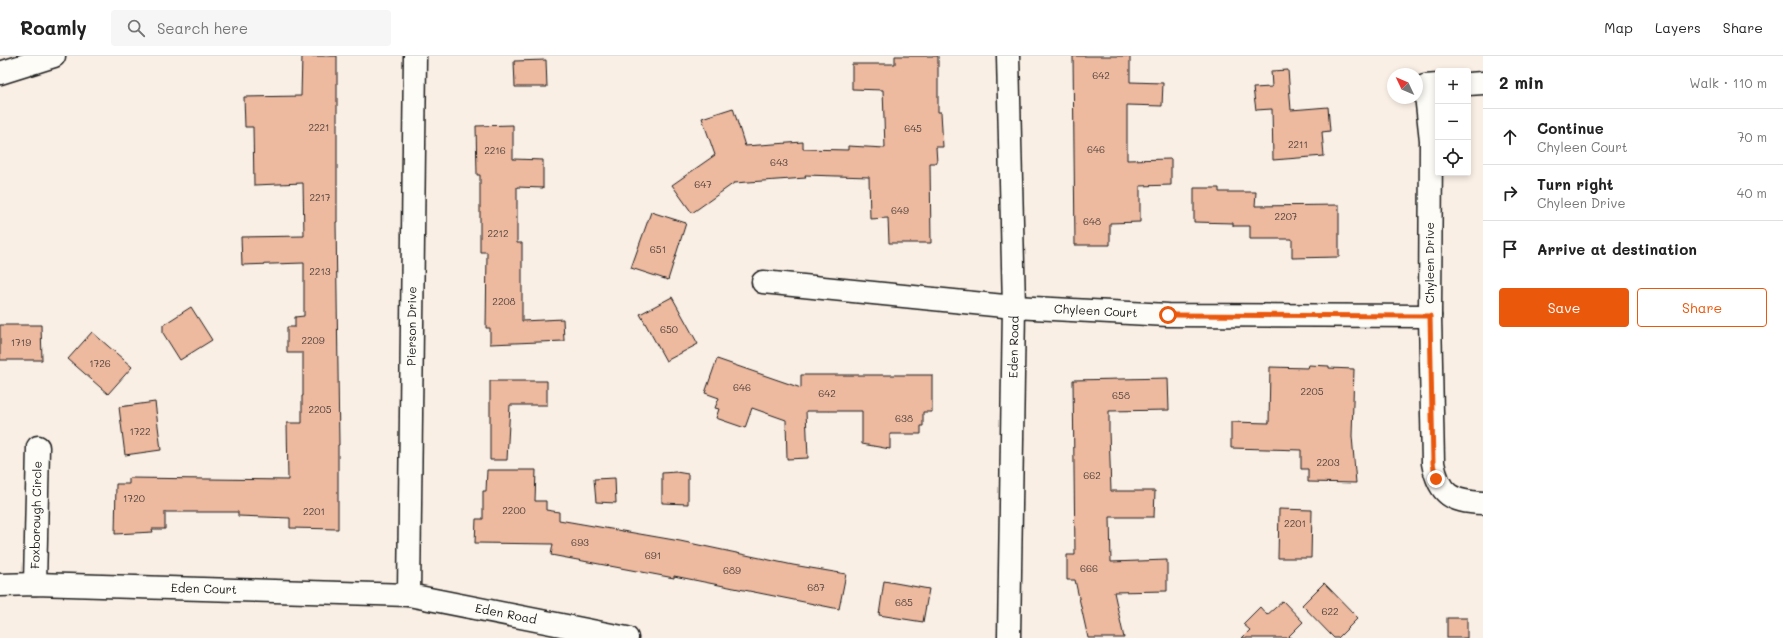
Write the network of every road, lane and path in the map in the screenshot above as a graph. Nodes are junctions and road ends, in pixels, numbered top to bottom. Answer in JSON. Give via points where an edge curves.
{"nodes":[{"id":1,"x":54,"y":56,"type":"edge"},
{"id":2,"x":415,"y":56,"type":"edge"},
{"id":3,"x":1008,"y":56,"type":"edge"},
{"id":4,"x":0,"y":73,"type":"edge"},
{"id":5,"x":1435,"y":85,"type":"edge"},
{"id":6,"x":763,"y":282,"type":"dead end"},
{"id":7,"x":1014,"y":307,"type":"junction"},
{"id":8,"x":1430,"y":316,"type":"junction"},
{"id":9,"x":38,"y":447,"type":"dead end"},
{"id":10,"x":1478,"y":503,"type":"edge"},
{"id":11,"x":35,"y":584,"type":"junction"},
{"id":12,"x":0,"y":585,"type":"edge"},
{"id":13,"x":409,"y":595,"type":"junction"},
{"id":14,"x":627,"y":638,"type":"edge"},
{"id":15,"x":1009,"y":638,"type":"edge"}],
"edges":[{"from":1,"to":4,"type":"street"},
{"from":2,"to":13,"type":"street","name":"Pierson Drive"},
{"from":3,"to":7,"type":"street","name":"Eden Road"},
{"from":5,"to":8,"type":"street","name":"Chyleen Drive","via":[[1425,86],[1431,140]]},
{"from":6,"to":7,"type":"street","name":"Chyleen Court"},
{"from":7,"to":8,"type":"street","name":"Chyleen Court","via":[[1168,315]]},
{"from":7,"to":15,"type":"street","name":"Eden Road"},
{"from":8,"to":10,"type":"street","name":"Chyleen Drive","via":[[1433,463],[1436,479],[1445,492],[1458,501]]},
{"from":9,"to":11,"type":"street","name":"Foxborough Circle"},
{"from":11,"to":12,"type":"street","name":"Eden Court"},
{"from":11,"to":13,"type":"street","name":"Eden Court"},
{"from":13,"to":14,"type":"street","name":"Eden Road"}]}
